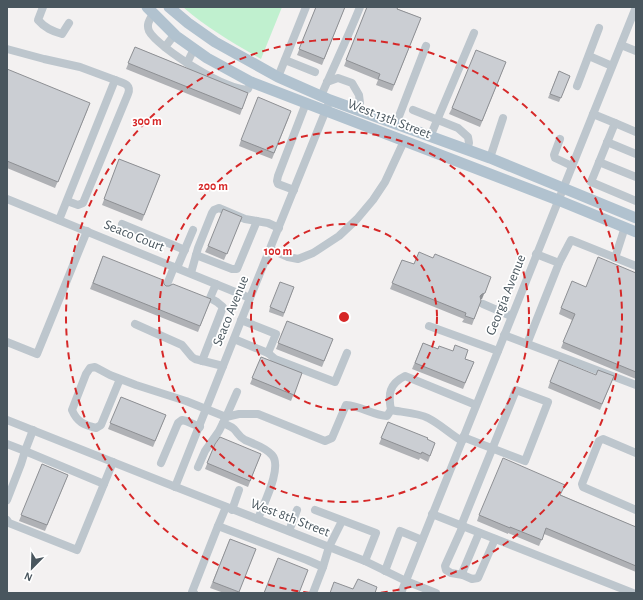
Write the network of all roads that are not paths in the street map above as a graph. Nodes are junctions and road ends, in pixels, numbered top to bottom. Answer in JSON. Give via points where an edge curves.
{"nodes":[{"id":1,"x":43,"y":7,"type":"edge"},
{"id":2,"x":169,"y":7,"type":"edge"},
{"id":3,"x":306,"y":7,"type":"edge"},
{"id":4,"x":360,"y":7,"type":"edge"},
{"id":5,"x":636,"y":7,"type":"edge"},
{"id":6,"x":150,"y":11,"type":"edge"},
{"id":7,"x":69,"y":23,"type":"dead end"},
{"id":8,"x":599,"y":28,"type":"dead end"},
{"id":9,"x":474,"y":33,"type":"dead end"},
{"id":10,"x":175,"y":34,"type":"junction"},
{"id":11,"x":621,"y":44,"type":"junction"},
{"id":12,"x":426,"y":46,"type":"dead end"},
{"id":13,"x":165,"y":47,"type":"junction"},
{"id":14,"x":7,"y":49,"type":"edge"},
{"id":15,"x":194,"y":49,"type":"junction"},
{"id":16,"x":636,"y":51,"type":"edge"},
{"id":17,"x":589,"y":56,"type":"junction"},
{"id":18,"x":207,"y":58,"type":"junction"},
{"id":19,"x":285,"y":60,"type":"junction"},
{"id":20,"x":186,"y":63,"type":"junction"},
{"id":21,"x":612,"y":66,"type":"junction"},
{"id":22,"x":201,"y":70,"type":"junction"},
{"id":23,"x":230,"y":71,"type":"junction"},
{"id":24,"x":315,"y":72,"type":"dead end"},
{"id":25,"x":278,"y":77,"type":"junction"},
{"id":26,"x":115,"y":80,"type":"junction"},
{"id":27,"x":224,"y":82,"type":"junction"},
{"id":28,"x":251,"y":82,"type":"junction"},
{"id":29,"x":327,"y":82,"type":"junction"},
{"id":30,"x":577,"y":86,"type":"dead end"},
{"id":31,"x":326,"y":98,"type":"junction"},
{"id":32,"x":306,"y":103,"type":"junction"},
{"id":33,"x":357,"y":110,"type":"junction"},
{"id":34,"x":413,"y":110,"type":"dead end"},
{"id":35,"x":326,"y":111,"type":"junction"},
{"id":36,"x":593,"y":114,"type":"junction"},
{"id":37,"x":503,"y":118,"type":"dead end"},
{"id":38,"x":438,"y":120,"type":"junction"},
{"id":39,"x":615,"y":123,"type":"junction"},
{"id":40,"x":396,"y":124,"type":"junction"},
{"id":41,"x":636,"y":132,"type":"edge"},
{"id":42,"x":430,"y":137,"type":"junction"},
{"id":43,"x":560,"y":139,"type":"dead end"},
{"id":44,"x":404,"y":141,"type":"junction"},
{"id":45,"x":607,"y":142,"type":"junction"},
{"id":46,"x":467,"y":150,"type":"junction"},
{"id":47,"x":636,"y":154,"type":"edge"},
{"id":48,"x":490,"y":158,"type":"junction"},
{"id":49,"x":599,"y":162,"type":"junction"},
{"id":50,"x":572,"y":166,"type":"junction"},
{"id":51,"x":636,"y":177,"type":"edge"},
{"id":52,"x":563,"y":189,"type":"junction"},
{"id":53,"x":294,"y":190,"type":"junction"},
{"id":54,"x":558,"y":200,"type":"junction"},
{"id":55,"x":636,"y":200,"type":"edge"},
{"id":56,"x":67,"y":201,"type":"junction"},
{"id":57,"x":8,"y":202,"type":"edge"},
{"id":58,"x":636,"y":218,"type":"edge"},
{"id":59,"x":59,"y":220,"type":"junction"},
{"id":60,"x":257,"y":221,"type":"junction"},
{"id":61,"x":122,"y":224,"type":"dead end"},
{"id":62,"x":625,"y":227,"type":"junction"},
{"id":63,"x":279,"y":228,"type":"junction"},
{"id":64,"x":192,"y":230,"type":"dead end"},
{"id":65,"x":87,"y":231,"type":"junction"},
{"id":66,"x":636,"y":232,"type":"edge"},
{"id":67,"x":270,"y":249,"type":"junction"},
{"id":68,"x":185,"y":250,"type":"junction"},
{"id":69,"x":536,"y":254,"type":"junction"},
{"id":70,"x":196,"y":255,"type":"junction"},
{"id":71,"x":615,"y":258,"type":"junction"},
{"id":72,"x":559,"y":263,"type":"junction"},
{"id":73,"x":636,"y":266,"type":"edge"},
{"id":74,"x":176,"y":267,"type":"junction"},
{"id":75,"x":191,"y":273,"type":"junction"},
{"id":76,"x":216,"y":284,"type":"junction"},
{"id":77,"x":166,"y":287,"type":"edge"},
{"id":78,"x":250,"y":298,"type":"junction"},
{"id":79,"x":483,"y":304,"type":"dead end"},
{"id":80,"x":511,"y":316,"type":"junction"},
{"id":81,"x":242,"y":320,"type":"junction"},
{"id":82,"x":134,"y":324,"type":"dead end"},
{"id":83,"x":429,"y":326,"type":"dead end"},
{"id":84,"x":504,"y":335,"type":"junction"},
{"id":85,"x":234,"y":339,"type":"junction"},
{"id":86,"x":7,"y":342,"type":"edge"},
{"id":87,"x":526,"y":344,"type":"junction"},
{"id":88,"x":498,"y":351,"type":"junction"},
{"id":89,"x":268,"y":353,"type":"junction"},
{"id":90,"x":347,"y":353,"type":"dead end"},
{"id":91,"x":202,"y":361,"type":"junction"},
{"id":92,"x":223,"y":366,"type":"junction"},
{"id":93,"x":120,"y":379,"type":"junction"},
{"id":94,"x":636,"y":386,"type":"edge"},
{"id":95,"x":237,"y":392,"type":"dead end"},
{"id":96,"x":476,"y":405,"type":"junction"},
{"id":97,"x":206,"y":409,"type":"junction"},
{"id":98,"x":390,"y":410,"type":"junction"},
{"id":99,"x":7,"y":420,"type":"edge"},
{"id":100,"x":225,"y":420,"type":"junction"},
{"id":101,"x":200,"y":427,"type":"junction"},
{"id":102,"x":33,"y":430,"type":"junction"},
{"id":103,"x":462,"y":439,"type":"junction"},
{"id":104,"x":7,"y":444,"type":"edge"},
{"id":105,"x":492,"y":449,"type":"junction"},
{"id":106,"x":25,"y":452,"type":"junction"},
{"id":107,"x":636,"y":453,"type":"edge"},
{"id":108,"x":113,"y":462,"type":"junction"},
{"id":109,"x":161,"y":463,"type":"dead end"},
{"id":110,"x":198,"y":467,"type":"dead end"},
{"id":111,"x":104,"y":484,"type":"junction"},
{"id":112,"x":175,"y":487,"type":"junction"},
{"id":113,"x":240,"y":490,"type":"dead end"},
{"id":114,"x":7,"y":500,"type":"edge"},
{"id":115,"x":229,"y":508,"type":"junction"},
{"id":116,"x":298,"y":510,"type":"dead end"},
{"id":117,"x":315,"y":510,"type":"dead end"},
{"id":118,"x":636,"y":510,"type":"edge"},
{"id":119,"x":432,"y":514,"type":"junction"},
{"id":120,"x":258,"y":519,"type":"junction"},
{"id":121,"x":7,"y":520,"type":"edge"},
{"id":122,"x":342,"y":521,"type":"junction"},
{"id":123,"x":218,"y":526,"type":"junction"},
{"id":124,"x":462,"y":526,"type":"junction"},
{"id":125,"x":289,"y":531,"type":"junction"},
{"id":126,"x":479,"y":533,"type":"junction"},
{"id":127,"x":495,"y":539,"type":"junction"},
{"id":128,"x":422,"y":540,"type":"junction"},
{"id":129,"x":329,"y":547,"type":"junction"},
{"id":130,"x":365,"y":561,"type":"junction"},
{"id":131,"x":323,"y":568,"type":"junction"},
{"id":132,"x":385,"y":571,"type":"junction"},
{"id":133,"x":463,"y":575,"type":"junction"},
{"id":134,"x":406,"y":581,"type":"junction"},
{"id":135,"x":194,"y":593,"type":"edge"},
{"id":136,"x":313,"y":593,"type":"edge"},
{"id":137,"x":401,"y":593,"type":"edge"},
{"id":138,"x":436,"y":593,"type":"edge"},
{"id":139,"x":634,"y":593,"type":"edge"}],
"edges":[{"from":1,"to":7,"type":"street","via":[[38,20],[48,29],[62,34]]},
{"from":2,"to":25,"type":"main road","name":"West 13th Street","via":[[215,42]]},
{"from":3,"to":19,"type":"street"},
{"from":4,"to":29,"type":"street","name":"Seaco Avenue"},
{"from":5,"to":11,"type":"street","name":"Georgia Avenue"},
{"from":6,"to":10,"type":"main road","name":"West 13th Street"},
{"from":6,"to":13,"type":"street","via":[[148,30]]},
{"from":8,"to":17,"type":"street"},
{"from":9,"to":38,"type":"street"},
{"from":10,"to":13,"type":"street"},
{"from":10,"to":15,"type":"main road","name":"West 13th Street"},
{"from":11,"to":16,"type":"street"},
{"from":11,"to":21,"type":"street","name":"Georgia Avenue"},
{"from":12,"to":40,"type":"street"},
{"from":13,"to":20,"type":"street"},
{"from":14,"to":26,"type":"street","via":[[80,67]]},
{"from":15,"to":18,"type":"main road","name":"West 13th Street"},
{"from":15,"to":20,"type":"street"},
{"from":17,"to":21,"type":"street"},
{"from":17,"to":30,"type":"street"},
{"from":18,"to":22,"type":"street"},
{"from":18,"to":23,"type":"main road","name":"West 13th Street"},
{"from":19,"to":24,"type":"street"},
{"from":19,"to":25,"type":"street"},
{"from":20,"to":22,"type":"street"},
{"from":21,"to":36,"type":"street","name":"Georgia Avenue"},
{"from":22,"to":27,"type":"street"},
{"from":23,"to":27,"type":"street"},
{"from":23,"to":28,"type":"main road","name":"West 13th Street"},
{"from":25,"to":31,"type":"main road","name":"West 13th Street"},
{"from":26,"to":56,"type":"street"},
{"from":26,"to":56,"type":"street","via":[[128,86],[128,94],[83,203],[78,205]]},
{"from":27,"to":28,"type":"street","via":[[244,90],[248,89]]},
{"from":28,"to":32,"type":"main road","name":"West 13th Street"},
{"from":29,"to":31,"type":"street","name":"Seaco Avenue"},
{"from":29,"to":33,"type":"street","via":[[338,78],[352,83],[359,95],[360,103]]},
{"from":31,"to":33,"type":"main road","name":"West 13th Street"},
{"from":31,"to":35,"type":"street","name":"Seaco Avenue"},
{"from":32,"to":35,"type":"main road","name":"West 13th Street"},
{"from":32,"to":53,"type":"street","via":[[277,181],[278,184]]},
{"from":33,"to":40,"type":"main road","name":"West 13th Street"},
{"from":34,"to":38,"type":"street"},
{"from":35,"to":44,"type":"main road","name":"West 13th Street"},
{"from":35,"to":53,"type":"street","name":"Seaco Avenue"},
{"from":36,"to":39,"type":"street"},
{"from":36,"to":50,"type":"street","name":"Georgia Avenue"},
{"from":37,"to":48,"type":"street"},
{"from":38,"to":42,"type":"street"},
{"from":38,"to":46,"type":"street","via":[[458,128],[468,137]]},
{"from":39,"to":41,"type":"street"},
{"from":39,"to":45,"type":"street"},
{"from":40,"to":42,"type":"main road","name":"West 13th Street"},
{"from":42,"to":46,"type":"main road","name":"West 13th Street"},
{"from":43,"to":50,"type":"street","via":[[555,158]]},
{"from":44,"to":54,"type":"main road","name":"West 13th Street"},
{"from":44,"to":67,"type":"street","via":[[385,182],[373,200],[340,236],[298,259]]},
{"from":45,"to":47,"type":"street"},
{"from":45,"to":49,"type":"street"},
{"from":46,"to":48,"type":"main road","name":"West 13th Street"},
{"from":48,"to":52,"type":"main road","name":"West 13th Street"},
{"from":49,"to":51,"type":"street"},
{"from":49,"to":55,"type":"street","via":[[591,182]]},
{"from":50,"to":52,"type":"street","name":"Georgia Avenue"},
{"from":52,"to":54,"type":"street","name":"Georgia Avenue"},
{"from":52,"to":58,"type":"main road","name":"West 13th Street"},
{"from":53,"to":63,"type":"street","name":"Seaco Avenue"},
{"from":54,"to":62,"type":"main road","name":"West 13th Street"},
{"from":54,"to":69,"type":"street","name":"Georgia Avenue"},
{"from":56,"to":59,"type":"street"},
{"from":57,"to":59,"type":"street","name":"Seaco Court"},
{"from":59,"to":65,"type":"street","name":"Seaco Court"},
{"from":60,"to":63,"type":"street"},
{"from":60,"to":70,"type":"street","via":[[216,209],[212,213]]},
{"from":60,"to":70,"type":"street","via":[[237,269],[232,270]]},
{"from":61,"to":68,"type":"street"},
{"from":62,"to":66,"type":"main road","name":"West 13th Street"},
{"from":62,"to":71,"type":"street"},
{"from":63,"to":67,"type":"street","name":"Seaco Avenue"},
{"from":64,"to":68,"type":"street"},
{"from":65,"to":74,"type":"street","name":"Seaco Court"},
{"from":65,"to":86,"type":"street","via":[[37,354]]},
{"from":67,"to":78,"type":"street","name":"Seaco Avenue"},
{"from":68,"to":74,"type":"street"},
{"from":69,"to":72,"type":"street"},
{"from":69,"to":80,"type":"street","name":"Georgia Avenue"},
{"from":70,"to":75,"type":"street"},
{"from":71,"to":72,"type":"street","via":[[571,240]]},
{"from":71,"to":73,"type":"street"},
{"from":72,"to":87,"type":"street"},
{"from":74,"to":75,"type":"street","name":"Seaco Court"},
{"from":74,"to":77,"type":"street"},
{"from":75,"to":76,"type":"street","name":"Seaco Court"},
{"from":76,"to":78,"type":"street","name":"Seaco Court"},
{"from":76,"to":91,"type":"street","via":[[210,298],[223,307]]},
{"from":78,"to":81,"type":"street","name":"Seaco Avenue"},
{"from":79,"to":80,"type":"street"},
{"from":80,"to":84,"type":"street","name":"Georgia Avenue"},
{"from":81,"to":85,"type":"street","name":"Seaco Avenue"},
{"from":81,"to":89,"type":"street","via":[[276,334]]},
{"from":82,"to":91,"type":"street","via":[[182,345],[192,357]]},
{"from":83,"to":88,"type":"street"},
{"from":84,"to":87,"type":"street"},
{"from":84,"to":88,"type":"street","name":"Georgia Avenue"},
{"from":85,"to":89,"type":"street"},
{"from":85,"to":92,"type":"street","name":"Seaco Avenue"},
{"from":87,"to":94,"type":"street"},
{"from":88,"to":96,"type":"street","name":"Georgia Avenue"},
{"from":89,"to":90,"type":"street","via":[[275,359],[335,382]]},
{"from":91,"to":92,"type":"street"},
{"from":92,"to":97,"type":"street","name":"Seaco Avenue"},
{"from":93,"to":93,"type":"street","via":[[95,367],[90,368],[72,410],[80,422],[96,428],[101,425]]},
{"from":93,"to":97,"type":"street"},
{"from":95,"to":100,"type":"street"},
{"from":96,"to":98,"type":"street","via":[[405,376],[391,389]]},
{"from":96,"to":103,"type":"street","name":"Georgia Avenue"},
{"from":97,"to":100,"type":"street"},
{"from":97,"to":101,"type":"street","name":"Seaco Avenue"},
{"from":98,"to":100,"type":"street","via":[[387,416],[346,405],[332,438],[325,441],[258,414],[239,414]]},
{"from":98,"to":103,"type":"street","via":[[426,417],[453,436]]},
{"from":99,"to":102,"type":"street","name":"West 8th Street"},
{"from":100,"to":110,"type":"street"},
{"from":100,"to":120,"type":"street","via":[[241,438],[266,450],[275,459],[275,475]]},
{"from":101,"to":109,"type":"street","via":[[182,420],[178,423]]},
{"from":101,"to":112,"type":"street","name":"Seaco Avenue"},
{"from":102,"to":106,"type":"street"},
{"from":102,"to":108,"type":"street","name":"West 8th Street"},
{"from":103,"to":105,"type":"street"},
{"from":103,"to":119,"type":"street","name":"Georgia Avenue"},
{"from":104,"to":106,"type":"street"},
{"from":105,"to":105,"type":"street","via":[[524,461],[548,402],[516,390]]},
{"from":105,"to":124,"type":"street"},
{"from":106,"to":111,"type":"street"},
{"from":106,"to":114,"type":"street"},
{"from":107,"to":118,"type":"street","via":[[603,439],[599,441],[582,484],[583,488]]},
{"from":108,"to":111,"type":"street"},
{"from":108,"to":112,"type":"street","name":"West 8th Street"},
{"from":111,"to":121,"type":"street","via":[[77,550]]},
{"from":112,"to":115,"type":"street","name":"West 8th Street"},
{"from":113,"to":115,"type":"street"},
{"from":115,"to":120,"type":"street","name":"West 8th Street"},
{"from":115,"to":123,"type":"street"},
{"from":116,"to":125,"type":"street"},
{"from":117,"to":122,"type":"street"},
{"from":119,"to":124,"type":"street"},
{"from":119,"to":128,"type":"street","name":"Georgia Avenue"},
{"from":120,"to":125,"type":"street","name":"West 8th Street"},
{"from":122,"to":129,"type":"street"},
{"from":122,"to":130,"type":"street","via":[[376,533]]},
{"from":123,"to":131,"type":"street"},
{"from":123,"to":135,"type":"street","via":[[192,592]]},
{"from":124,"to":126,"type":"street"},
{"from":124,"to":133,"type":"street","via":[[445,566],[451,573]]},
{"from":125,"to":129,"type":"street","name":"West 8th Street"},
{"from":126,"to":127,"type":"street"},
{"from":126,"to":133,"type":"street","via":[[462,572]]},
{"from":127,"to":133,"type":"street","via":[[478,578]]},
{"from":127,"to":139,"type":"street"},
{"from":128,"to":132,"type":"street","via":[[400,531]]},
{"from":128,"to":134,"type":"street","name":"Georgia Avenue"},
{"from":129,"to":130,"type":"street","name":"West 8th Street"},
{"from":129,"to":131,"type":"street"},
{"from":130,"to":132,"type":"street","name":"West 8th Street"},
{"from":131,"to":136,"type":"street"},
{"from":132,"to":134,"type":"street","name":"West 8th Street"},
{"from":134,"to":137,"type":"street","name":"Georgia Avenue"},
{"from":134,"to":138,"type":"street","name":"West 8th Street"}]}
